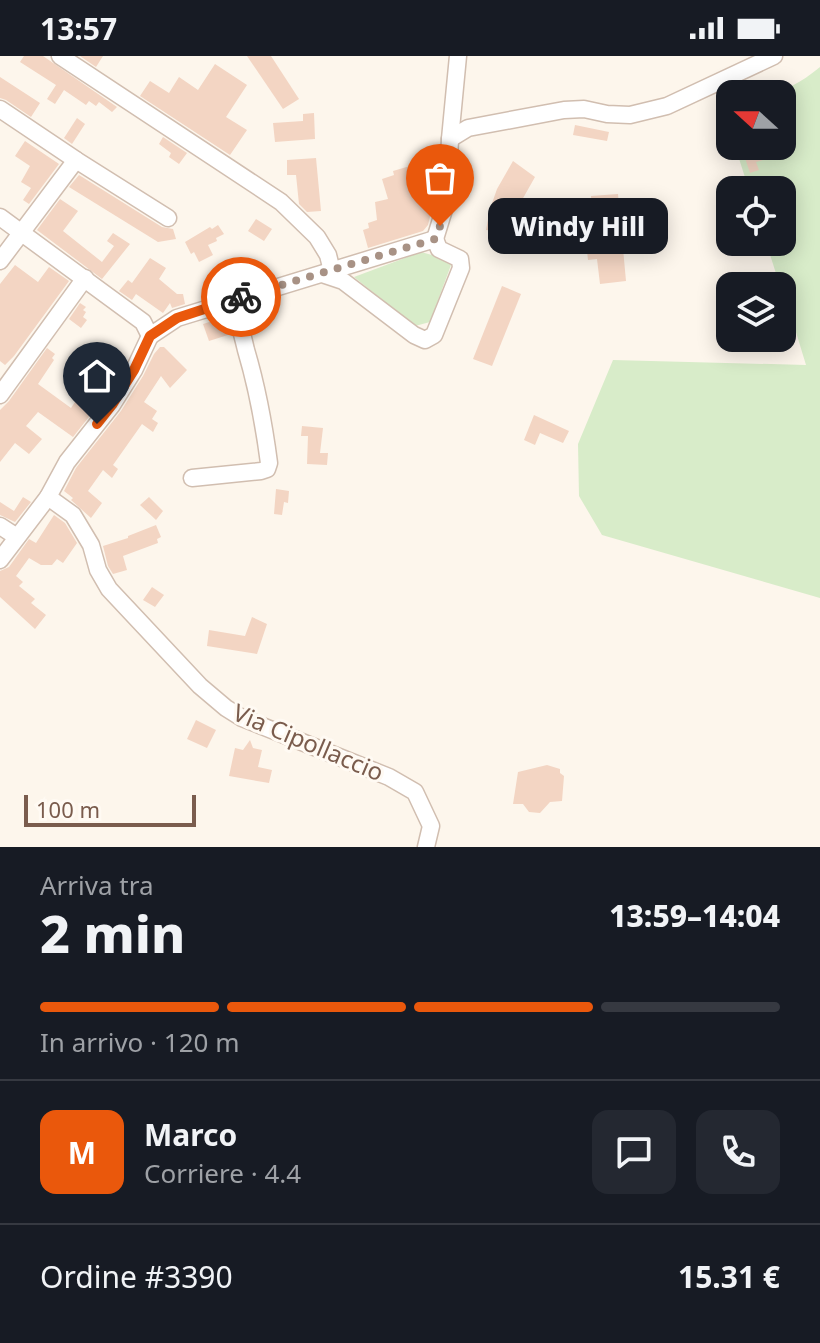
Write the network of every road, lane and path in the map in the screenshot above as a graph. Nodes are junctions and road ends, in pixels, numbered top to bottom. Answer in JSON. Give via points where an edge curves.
{"nodes":[{"id":1,"x":60,"y":56,"type":"edge"},
{"id":2,"x":458,"y":56,"type":"edge"},
{"id":3,"x":774,"y":56,"type":"edge"},
{"id":4,"x":0,"y":109,"type":"edge"},
{"id":5,"x":450,"y":139,"type":"junction"},
{"id":6,"x":76,"y":160,"type":"junction"},
{"id":7,"x":0,"y":217,"type":"edge"},
{"id":8,"x":168,"y":218,"type":"dead end"},
{"id":9,"x":22,"y":232,"type":"junction"},
{"id":10,"x":435,"y":239,"type":"junction"},
{"id":11,"x":0,"y":261,"type":"edge"},
{"id":12,"x":327,"y":272,"type":"junction"},
{"id":13,"x":85,"y":278,"type":"junction"},
{"id":14,"x":229,"y":301,"type":"junction"},
{"id":15,"x":150,"y":336,"type":"junction"},
{"id":16,"x":0,"y":395,"type":"edge"},
{"id":17,"x":192,"y":478,"type":"dead end"},
{"id":18,"x":48,"y":497,"type":"junction"},
{"id":19,"x":0,"y":526,"type":"edge"},
{"id":20,"x":17,"y":537,"type":"junction"},
{"id":21,"x":0,"y":560,"type":"edge"},
{"id":22,"x":426,"y":847,"type":"edge"}],
"edges":[{"from":1,"to":12,"type":"street","via":[[281,202],[317,237],[328,255]]},
{"from":2,"to":5,"type":"street"},
{"from":3,"to":5,"type":"street","via":[[667,106],[630,115],[564,110],[468,128]]},
{"from":4,"to":6,"type":"street"},
{"from":5,"to":10,"type":"street","via":[[447,200]]},
{"from":6,"to":8,"type":"street"},
{"from":6,"to":9,"type":"street"},
{"from":7,"to":9,"type":"street"},
{"from":9,"to":11,"type":"street"},
{"from":9,"to":13,"type":"street"},
{"from":10,"to":12,"type":"street"},
{"from":10,"to":12,"type":"street","via":[[439,249],[460,259],[461,268],[434,335],[425,340]]},
{"from":12,"to":14,"type":"street"},
{"from":13,"to":15,"type":"street","via":[[143,322]]},
{"from":13,"to":16,"type":"street"},
{"from":14,"to":15,"type":"street","via":[[177,318]]},
{"from":14,"to":17,"type":"street","via":[[256,385],[269,463],[261,471]]},
{"from":15,"to":18,"type":"street","via":[[134,370]]},
{"from":18,"to":20,"type":"street"},
{"from":18,"to":22,"type":"street","name":"Via Cipollaccio","via":[[73,515],[109,589],[200,686],[242,718],[415,792],[431,826]]},
{"from":19,"to":20,"type":"street"},
{"from":20,"to":21,"type":"street"}]}
